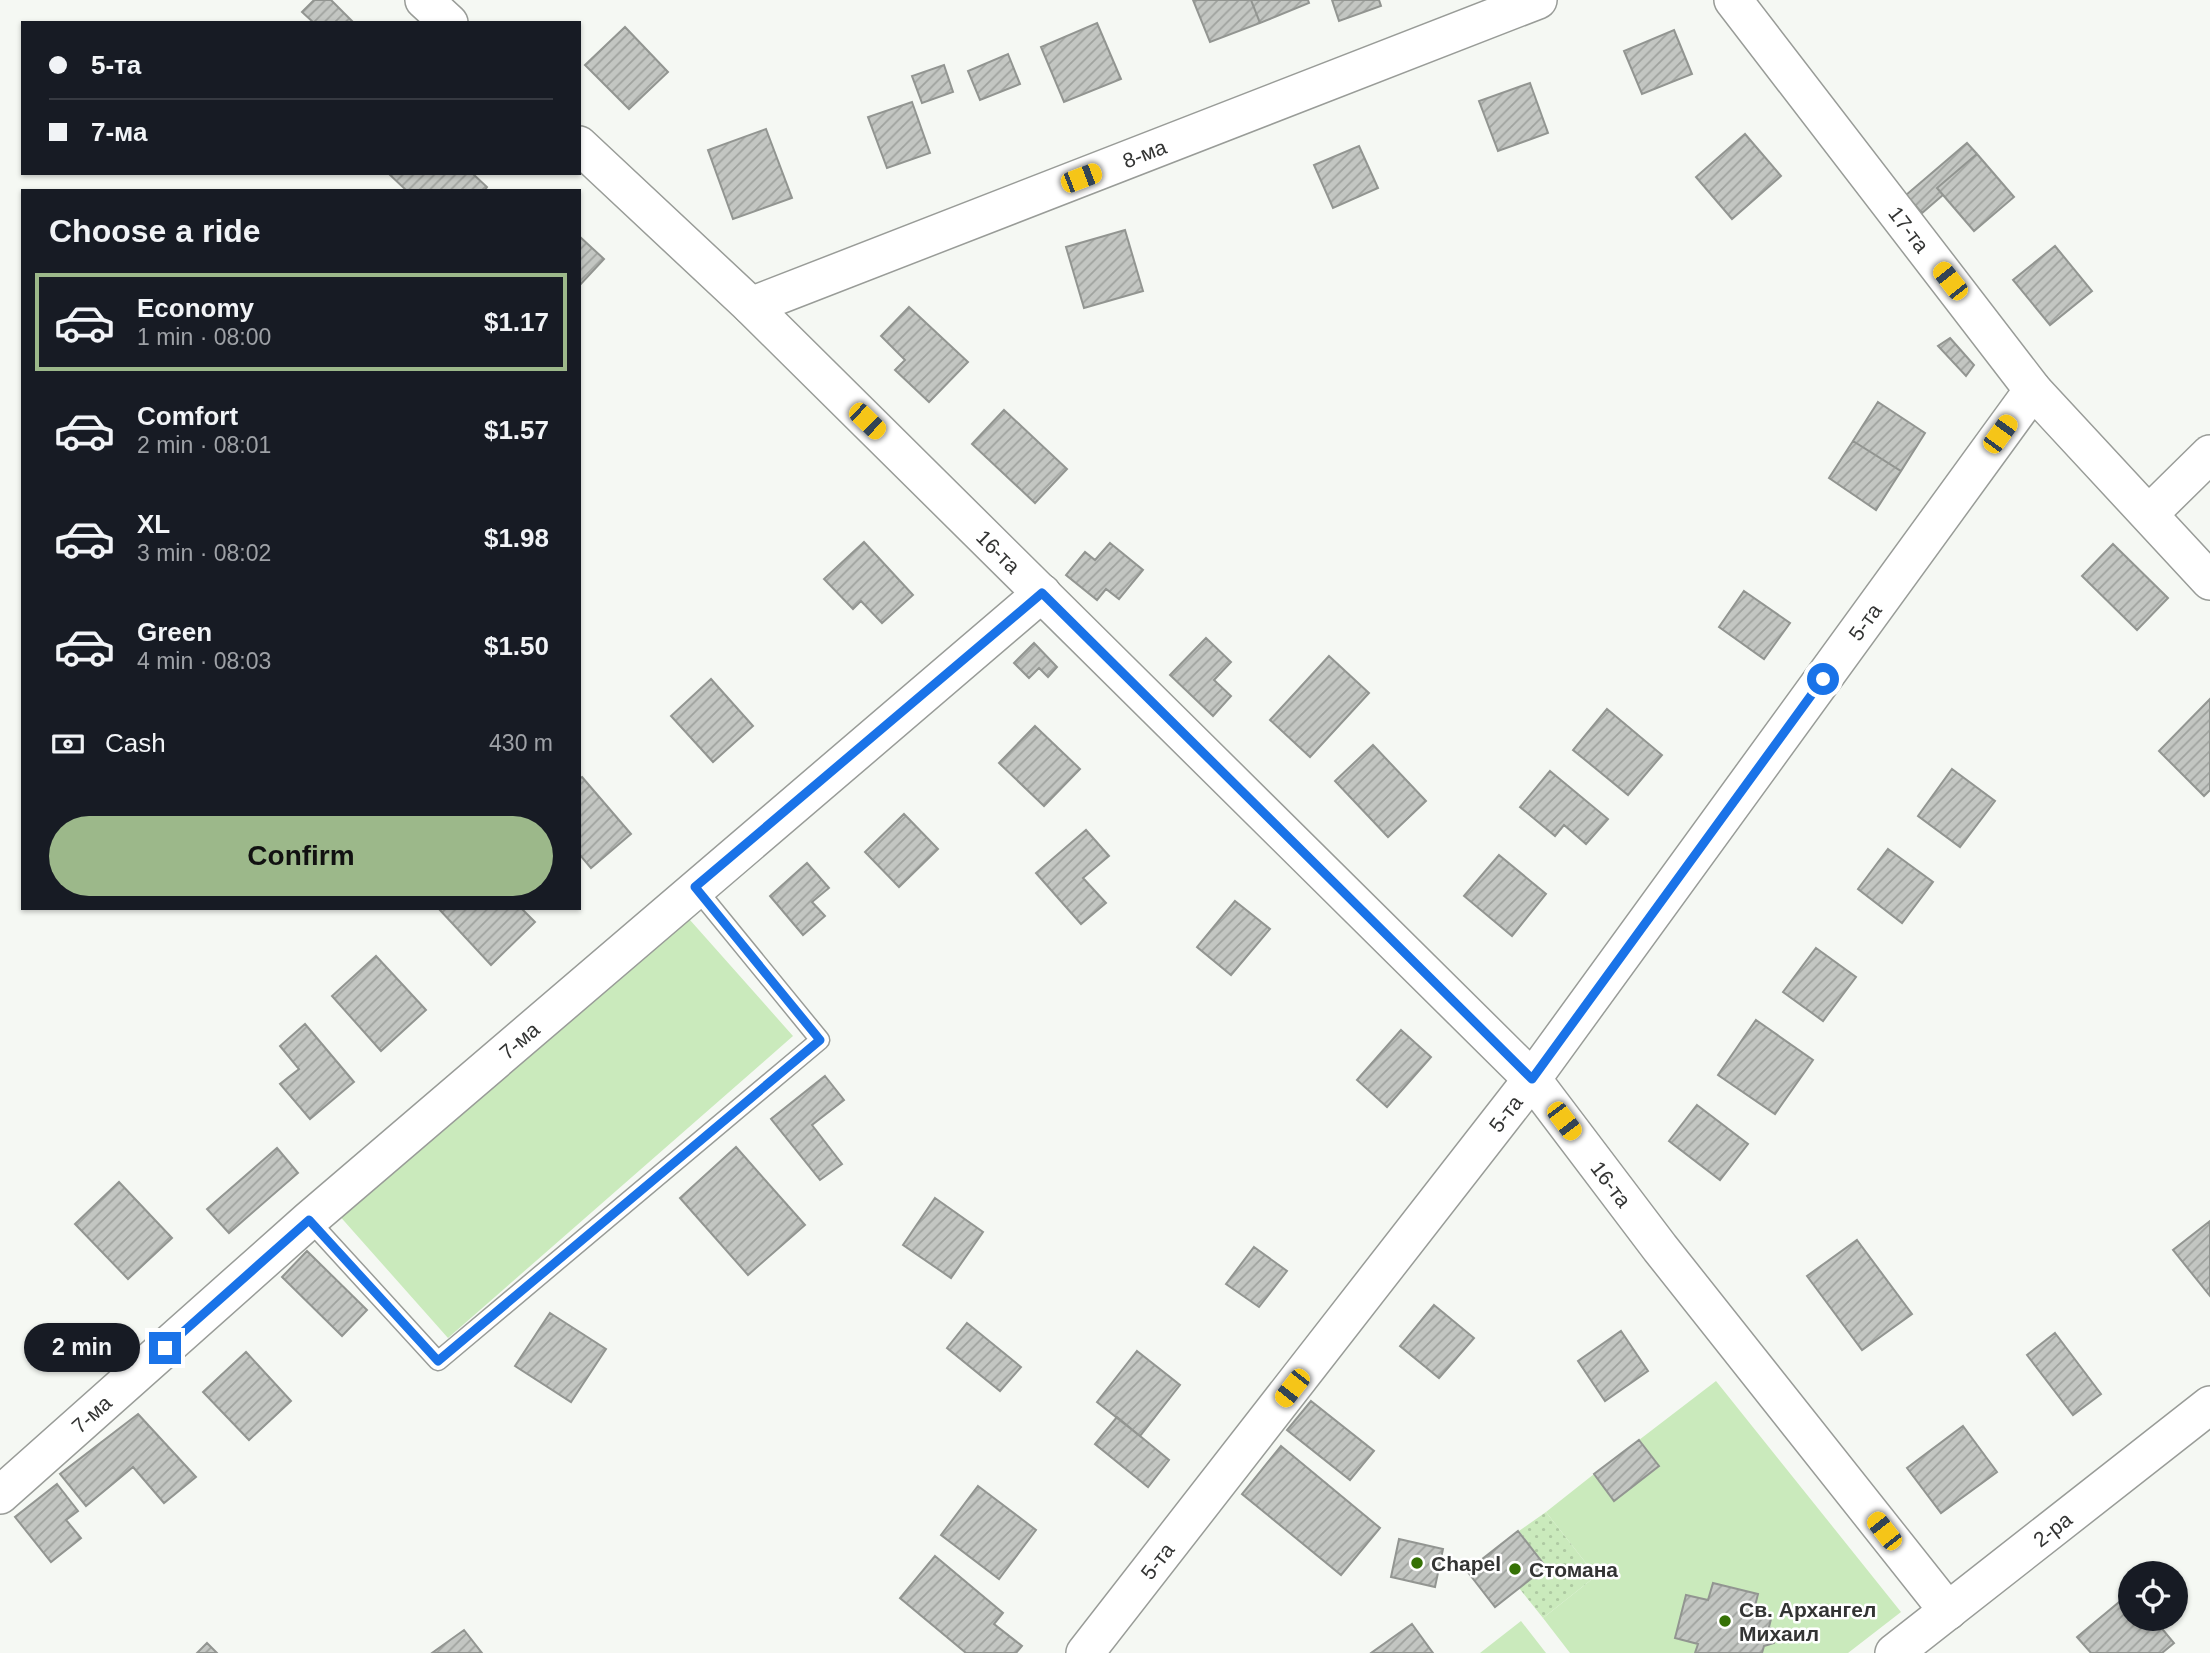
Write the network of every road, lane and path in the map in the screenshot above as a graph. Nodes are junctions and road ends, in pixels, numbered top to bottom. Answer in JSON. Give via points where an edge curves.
{"nodes":[{"id":1,"x":425,"y":0,"type":"edge"},
{"id":2,"x":1538,"y":0,"type":"edge"},
{"id":3,"x":1733,"y":0,"type":"edge"},
{"id":4,"x":447,"y":21,"type":"edge"},
{"id":5,"x":581,"y":147,"type":"edge"},
{"id":6,"x":751,"y":306,"type":"junction"},
{"id":7,"x":2033,"y":390,"type":"junction"},
{"id":8,"x":2210,"y":454,"type":"edge"},
{"id":9,"x":2149,"y":514,"type":"junction"},
{"id":10,"x":2210,"y":581,"type":"edge"},
{"id":11,"x":1042,"y":593,"type":"junction"},
{"id":12,"x":695,"y":887,"type":"junction"},
{"id":13,"x":1532,"y":1079,"type":"junction"},
{"id":14,"x":309,"y":1220,"type":"junction"},
{"id":15,"x":2210,"y":1405,"type":"edge"},
{"id":16,"x":0,"y":1495,"type":"edge"},
{"id":17,"x":1948,"y":1611,"type":"junction"},
{"id":18,"x":1085,"y":1653,"type":"edge"},
{"id":19,"x":1894,"y":1653,"type":"edge"}],
"edges":[{"from":1,"to":4,"type":"street"},
{"from":2,"to":6,"type":"street","name":"8-ма"},
{"from":3,"to":7,"type":"street","name":"17-та"},
{"from":5,"to":6,"type":"street","name":"16-та"},
{"from":6,"to":11,"type":"street","name":"16-та"},
{"from":7,"to":9,"type":"street","name":"17-та"},
{"from":7,"to":13,"type":"street","name":"5-та"},
{"from":8,"to":9,"type":"street"},
{"from":9,"to":10,"type":"street","name":"17-та"},
{"from":11,"to":12,"type":"street","name":"7-ма"},
{"from":11,"to":13,"type":"street","name":"16-та"},
{"from":12,"to":14,"type":"street","name":"7-ма"},
{"from":12,"to":14,"type":"lane","via":[[820,1040],[438,1361]]},
{"from":13,"to":17,"type":"street","name":"16-та"},
{"from":13,"to":18,"type":"street","name":"5-та"},
{"from":14,"to":16,"type":"street","name":"7-ма"},
{"from":15,"to":17,"type":"street","name":"2-ра"},
{"from":17,"to":19,"type":"street","name":"2-ра"}]}
